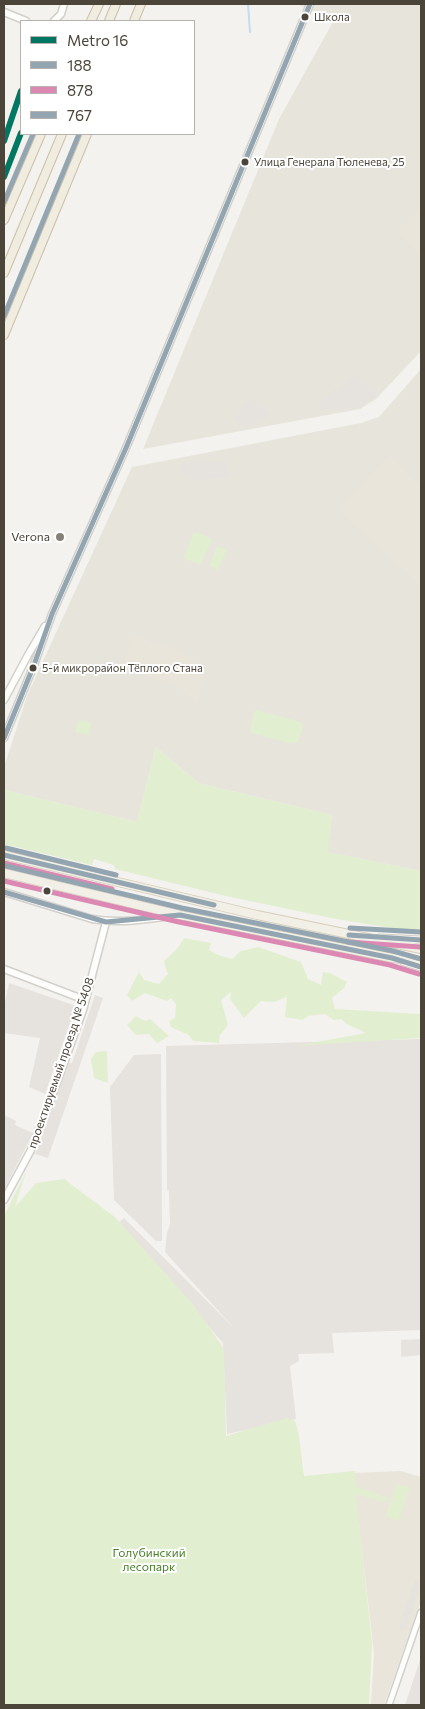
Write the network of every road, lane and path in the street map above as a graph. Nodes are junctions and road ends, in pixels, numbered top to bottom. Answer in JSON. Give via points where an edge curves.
{"nodes":[{"id":1,"x":64,"y":4,"type":"edge"},
{"id":2,"x":99,"y":4,"type":"edge"},
{"id":3,"x":116,"y":4,"type":"edge"},
{"id":4,"x":141,"y":4,"type":"edge"},
{"id":5,"x":310,"y":4,"type":"edge"},
{"id":6,"x":4,"y":12,"type":"edge"},
{"id":7,"x":24,"y":20,"type":"edge"},
{"id":8,"x":55,"y":20,"type":"edge"},
{"id":9,"x":91,"y":20,"type":"edge"},
{"id":10,"x":109,"y":20,"type":"edge"},
{"id":11,"x":134,"y":20,"type":"edge"},
{"id":12,"x":40,"y":135,"type":"edge"},
{"id":13,"x":62,"y":135,"type":"edge"},
{"id":14,"x":87,"y":135,"type":"edge"},
{"id":15,"x":4,"y":220,"type":"edge"},
{"id":16,"x":4,"y":274,"type":"edge"},
{"id":17,"x":4,"y":334,"type":"edge"},
{"id":18,"x":52,"y":614,"type":"junction"},
{"id":19,"x":4,"y":700,"type":"edge"},
{"id":20,"x":4,"y":738,"type":"edge"},
{"id":21,"x":4,"y":855,"type":"edge"},
{"id":22,"x":4,"y":873,"type":"edge"},
{"id":23,"x":4,"y":892,"type":"edge"},
{"id":24,"x":180,"y":915,"type":"junction"},
{"id":25,"x":106,"y":922,"type":"junction"},
{"id":26,"x":355,"y":936,"type":"junction"},
{"id":27,"x":421,"y":940,"type":"edge"},
{"id":28,"x":421,"y":949,"type":"edge"},
{"id":29,"x":392,"y":958,"type":"junction"},
{"id":30,"x":421,"y":961,"type":"edge"},
{"id":31,"x":421,"y":967,"type":"edge"},
{"id":32,"x":4,"y":969,"type":"edge"},
{"id":33,"x":85,"y":1000,"type":"junction"},
{"id":34,"x":4,"y":1200,"type":"edge"},
{"id":35,"x":421,"y":1612,"type":"edge"},
{"id":36,"x":389,"y":1705,"type":"edge"}],
"edges":[{"from":1,"to":8,"type":"street"},
{"from":2,"to":9,"type":"highway"},
{"from":3,"to":10,"type":"highway"},
{"from":4,"to":11,"type":"highway"},
{"from":5,"to":18,"type":"street","via":[[126,448]]},
{"from":6,"to":7,"type":"street"},
{"from":12,"to":15,"type":"highway"},
{"from":13,"to":16,"type":"highway"},
{"from":14,"to":17,"type":"highway"},
{"from":18,"to":19,"type":"street"},
{"from":18,"to":20,"type":"street"},
{"from":21,"to":26,"type":"main road"},
{"from":22,"to":24,"type":"main road"},
{"from":23,"to":25,"type":"street"},
{"from":24,"to":25,"type":"street"},
{"from":24,"to":29,"type":"main road"},
{"from":25,"to":33,"type":"street","name":"проектируемый проезд № 5408"},
{"from":26,"to":27,"type":"main road"},
{"from":26,"to":28,"type":"main road"},
{"from":29,"to":30,"type":"main road"},
{"from":29,"to":31,"type":"main road"},
{"from":32,"to":33,"type":"street"},
{"from":33,"to":34,"type":"street","name":"проектируемый проезд № 5408","via":[[32,1150]]},
{"from":35,"to":36,"type":"street"}]}
